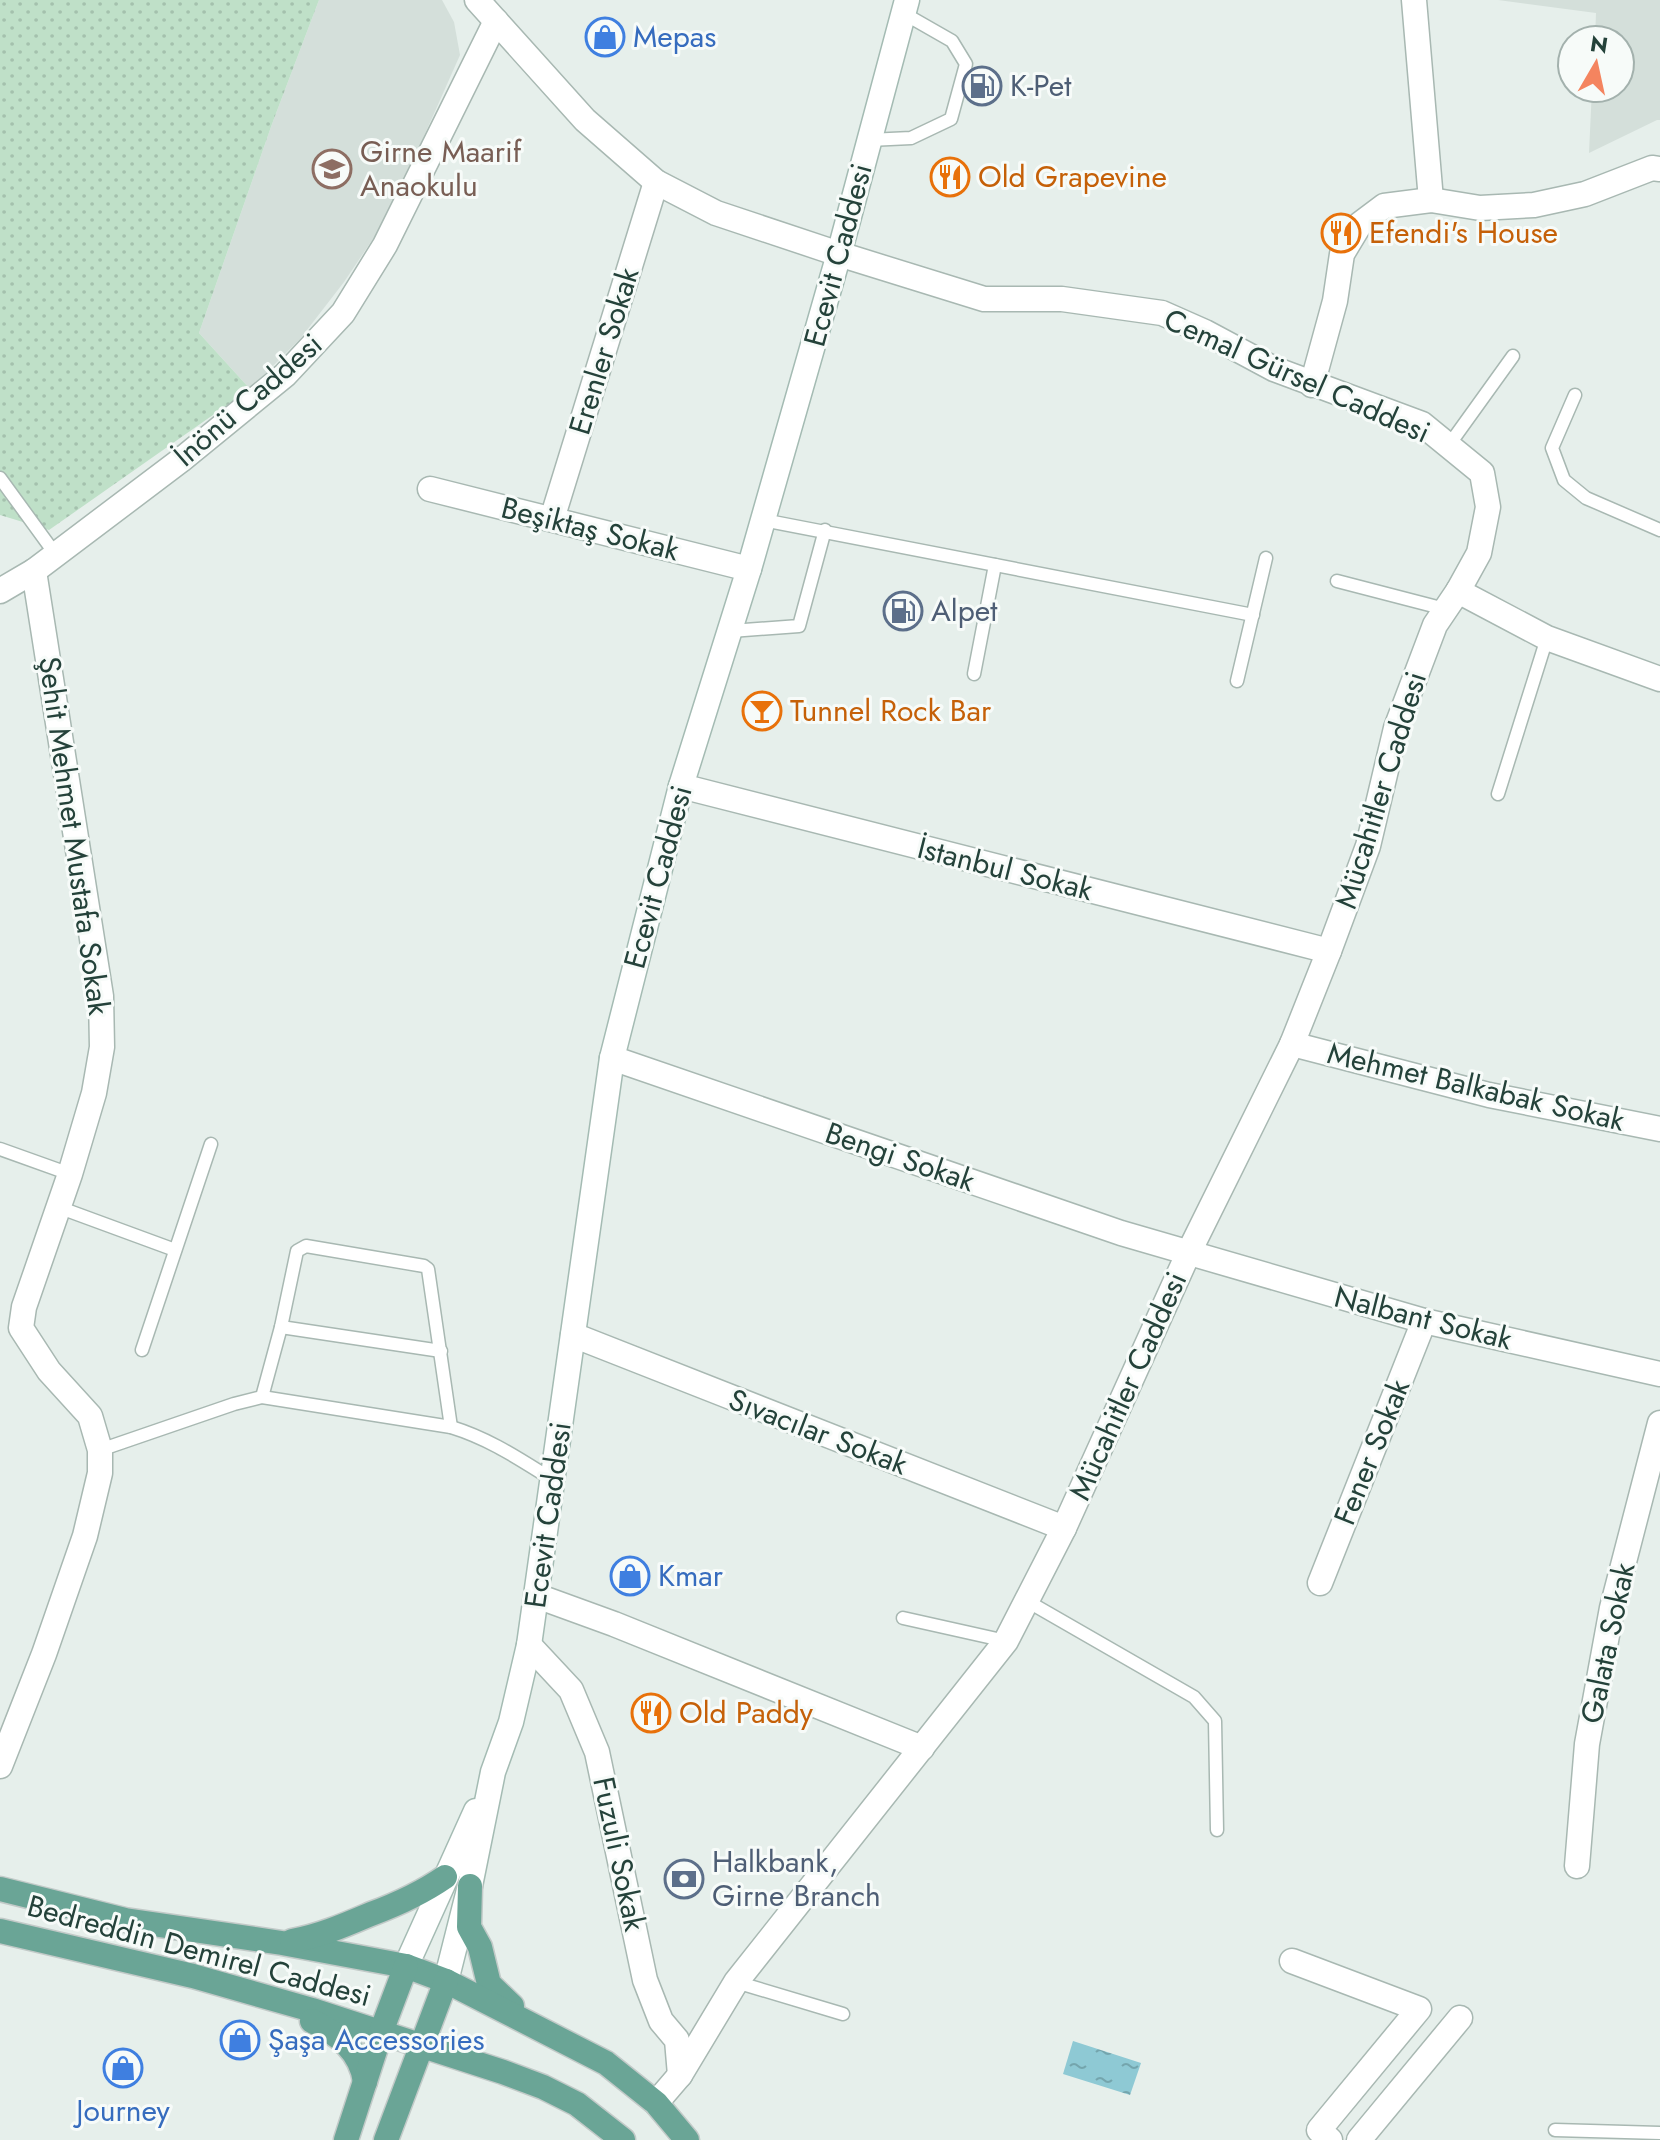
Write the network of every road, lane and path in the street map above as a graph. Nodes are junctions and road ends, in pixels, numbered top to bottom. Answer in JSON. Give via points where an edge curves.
{"nodes":[{"id":1,"x":477,"y":0,"type":"edge"},
{"id":2,"x":1414,"y":0,"type":"edge"},
{"id":3,"x":905,"y":7,"type":"edge"},
{"id":4,"x":496,"y":21,"type":"junction"},
{"id":5,"x":869,"y":140,"type":"junction"},
{"id":6,"x":1660,"y":169,"type":"edge"},
{"id":7,"x":656,"y":182,"type":"junction"},
{"id":8,"x":1431,"y":200,"type":"junction"},
{"id":9,"x":839,"y":254,"type":"junction"},
{"id":10,"x":1513,"y":356,"type":"dead end"},
{"id":11,"x":1312,"y":385,"type":"junction"},
{"id":12,"x":1575,"y":395,"type":"dead end"},
{"id":13,"x":1449,"y":445,"type":"junction"},
{"id":14,"x":0,"y":478,"type":"edge"},
{"id":15,"x":430,"y":489,"type":"dead end"},
{"id":16,"x":552,"y":519,"type":"junction"},
{"id":17,"x":763,"y":520,"type":"junction"},
{"id":18,"x":825,"y":530,"type":"junction"},
{"id":19,"x":1660,"y":530,"type":"edge"},
{"id":20,"x":56,"y":555,"type":"junction"},
{"id":21,"x":1266,"y":558,"type":"dead end"},
{"id":22,"x":995,"y":565,"type":"junction"},
{"id":23,"x":749,"y":569,"type":"junction"},
{"id":24,"x":34,"y":571,"type":"junction"},
{"id":25,"x":1337,"y":581,"type":"dead end"},
{"id":26,"x":0,"y":591,"type":"edge"},
{"id":27,"x":1452,"y":600,"type":"junction"},
{"id":28,"x":1253,"y":615,"type":"junction"},
{"id":29,"x":731,"y":631,"type":"junction"},
{"id":30,"x":1547,"y":638,"type":"junction"},
{"id":31,"x":974,"y":674,"type":"dead end"},
{"id":32,"x":1660,"y":679,"type":"edge"},
{"id":33,"x":1237,"y":681,"type":"dead end"},
{"id":34,"x":681,"y":786,"type":"junction"},
{"id":35,"x":1498,"y":794,"type":"dead end"},
{"id":36,"x":1329,"y":951,"type":"junction"},
{"id":37,"x":1292,"y":1044,"type":"junction"},
{"id":38,"x":612,"y":1058,"type":"junction"},
{"id":39,"x":1660,"y":1129,"type":"edge"},
{"id":40,"x":211,"y":1144,"type":"dead end"},
{"id":41,"x":0,"y":1149,"type":"edge"},
{"id":42,"x":70,"y":1174,"type":"junction"},
{"id":43,"x":58,"y":1207,"type":"junction"},
{"id":44,"x":175,"y":1250,"type":"junction"},
{"id":45,"x":1188,"y":1254,"type":"junction"},
{"id":46,"x":1424,"y":1321,"type":"junction"},
{"id":47,"x":281,"y":1327,"type":"junction"},
{"id":48,"x":573,"y":1335,"type":"junction"},
{"id":49,"x":142,"y":1350,"type":"dead end"},
{"id":50,"x":441,"y":1351,"type":"junction"},
{"id":51,"x":1660,"y":1374,"type":"edge"},
{"id":52,"x":262,"y":1397,"type":"junction"},
{"id":53,"x":1660,"y":1423,"type":"edge"},
{"id":54,"x":451,"y":1427,"type":"junction"},
{"id":55,"x":100,"y":1450,"type":"junction"},
{"id":56,"x":553,"y":1480,"type":"junction"},
{"id":57,"x":1064,"y":1528,"type":"junction"},
{"id":58,"x":1320,"y":1583,"type":"dead end"},
{"id":59,"x":537,"y":1596,"type":"junction"},
{"id":60,"x":1027,"y":1601,"type":"junction"},
{"id":61,"x":903,"y":1618,"type":"dead end"},
{"id":62,"x":1006,"y":1641,"type":"junction"},
{"id":63,"x":529,"y":1645,"type":"junction"},
{"id":64,"x":922,"y":1748,"type":"junction"},
{"id":65,"x":0,"y":1766,"type":"edge"},
{"id":66,"x":493,"y":1772,"type":"junction"},
{"id":67,"x":1217,"y":1830,"type":"dead end"},
{"id":68,"x":1577,"y":1866,"type":"dead end"},
{"id":69,"x":445,"y":1877,"type":"junction"},
{"id":70,"x":470,"y":1886,"type":"junction"},
{"id":71,"x":0,"y":1889,"type":"edge"},
{"id":72,"x":0,"y":1931,"type":"edge"},
{"id":73,"x":282,"y":1943,"type":"junction"},
{"id":74,"x":1292,"y":1961,"type":"dead end"},
{"id":75,"x":406,"y":1966,"type":"junction"},
{"id":76,"x":446,"y":1981,"type":"junction"},
{"id":77,"x":736,"y":1982,"type":"junction"},
{"id":78,"x":269,"y":1999,"type":"junction"},
{"id":79,"x":843,"y":2014,"type":"dead end"},
{"id":80,"x":1460,"y":2018,"type":"dead end"},
{"id":81,"x":535,"y":2026,"type":"junction"},
{"id":82,"x":381,"y":2032,"type":"junction"},
{"id":83,"x":422,"y":2045,"type":"junction"},
{"id":84,"x":511,"y":2074,"type":"junction"},
{"id":85,"x":680,"y":2075,"type":"junction"},
{"id":86,"x":365,"y":2082,"type":"junction"},
{"id":87,"x":405,"y":2093,"type":"junction"},
{"id":88,"x":656,"y":2103,"type":"junction"},
{"id":89,"x":1555,"y":2130,"type":"dead end"},
{"id":90,"x":1660,"y":2133,"type":"edge"},
{"id":91,"x":346,"y":2140,"type":"edge"},
{"id":92,"x":386,"y":2140,"type":"edge"},
{"id":93,"x":623,"y":2140,"type":"edge"},
{"id":94,"x":687,"y":2140,"type":"edge"},
{"id":95,"x":1330,"y":2140,"type":"edge"},
{"id":96,"x":1359,"y":2140,"type":"edge"}],
"edges":[{"from":1,"to":4,"type":"street","name":"Cemal Gürsel Caddesi"},
{"from":2,"to":8,"type":"street"},
{"from":3,"to":5,"type":"street","name":"Ecevit Caddesi"},
{"from":3,"to":5,"type":"lane","via":[[952,41],[966,64],[963,78],[951,119],[911,138]]},
{"from":4,"to":7,"type":"street","name":"Cemal Gürsel Caddesi","via":[[585,120]]},
{"from":4,"to":20,"type":"street","name":"İnönü Caddesi","via":[[385,245],[343,313],[285,375]]},
{"from":5,"to":9,"type":"street","name":"Ecevit Caddesi"},
{"from":6,"to":8,"type":"street","via":[[1534,205],[1480,208]]},
{"from":7,"to":9,"type":"street","name":"Cemal Gürsel Caddesi","via":[[716,213]]},
{"from":7,"to":16,"type":"street","name":"Erenler Sokak"},
{"from":8,"to":11,"type":"street","via":[[1384,206],[1360,224],[1342,254]]},
{"from":9,"to":11,"type":"street","name":"Cemal Gürsel Caddesi","via":[[984,299],[1062,299],[1162,313]]},
{"from":9,"to":17,"type":"street","name":"Ecevit Caddesi"},
{"from":10,"to":13,"type":"lane"},
{"from":11,"to":13,"type":"street","name":"Cemal Gürsel Caddesi","via":[[1422,424]]},
{"from":12,"to":19,"type":"lane","via":[[1552,448],[1564,480],[1586,498]]},
{"from":13,"to":27,"type":"street","name":"Cemal Gürsel Caddesi","via":[[1482,473],[1488,507],[1479,553]]},
{"from":14,"to":20,"type":"lane"},
{"from":15,"to":16,"type":"street","name":"Beşiktaş Sokak"},
{"from":16,"to":23,"type":"street","name":"Beşiktaş Sokak"},
{"from":17,"to":18,"type":"lane"},
{"from":17,"to":23,"type":"street","name":"Ecevit Caddesi"},
{"from":18,"to":22,"type":"lane"},
{"from":18,"to":29,"type":"lane","via":[[799,626]]},
{"from":20,"to":24,"type":"street","name":"İnönü Caddesi"},
{"from":21,"to":28,"type":"lane"},
{"from":22,"to":28,"type":"lane"},
{"from":22,"to":31,"type":"lane"},
{"from":23,"to":29,"type":"street","name":"Ecevit Caddesi"},
{"from":24,"to":26,"type":"street","name":"İnönü Caddesi"},
{"from":24,"to":42,"type":"street","name":"Şehit Mehmet Mustafa Sokak","via":[[101,996],[102,1047],[94,1093]]},
{"from":25,"to":27,"type":"lane"},
{"from":27,"to":30,"type":"street"},
{"from":27,"to":36,"type":"street","name":"Mücahitler Caddesi","via":[[1435,625],[1396,728],[1368,846]]},
{"from":28,"to":33,"type":"lane"},
{"from":29,"to":34,"type":"street","name":"Ecevit Caddesi"},
{"from":30,"to":32,"type":"street"},
{"from":30,"to":35,"type":"lane"},
{"from":34,"to":36,"type":"street","name":"İstanbul Sokak"},
{"from":34,"to":38,"type":"street","name":"Ecevit Caddesi"},
{"from":36,"to":37,"type":"street","name":"Mücahitler Caddesi"},
{"from":37,"to":39,"type":"street","name":"Mehmet Balkabak Sokak","via":[[1489,1095]]},
{"from":37,"to":45,"type":"street","name":"Mücahitler Caddesi"},
{"from":38,"to":45,"type":"street","name":"Bengi Sokak"},
{"from":38,"to":48,"type":"street","name":"Ecevit Caddesi"},
{"from":40,"to":44,"type":"lane"},
{"from":41,"to":42,"type":"lane"},
{"from":42,"to":43,"type":"street","name":"Şehit Mehmet Mustafa Sokak"},
{"from":43,"to":44,"type":"lane"},
{"from":43,"to":55,"type":"street","name":"Şehit Mehmet Mustafa Sokak","via":[[21,1328],[49,1371],[90,1416]]},
{"from":44,"to":49,"type":"lane"},
{"from":45,"to":46,"type":"street","name":"Nalbant Sokak"},
{"from":45,"to":57,"type":"street","name":"Mücahitler Caddesi"},
{"from":46,"to":51,"type":"street","name":"Nalbant Sokak"},
{"from":46,"to":58,"type":"street","name":"Fener Sokak"},
{"from":47,"to":50,"type":"lane"},
{"from":47,"to":50,"type":"lane","via":[[297,1251],[306,1246],[428,1269]]},
{"from":47,"to":52,"type":"lane"},
{"from":48,"to":56,"type":"street","name":"Ecevit Caddesi"},
{"from":48,"to":57,"type":"street","name":"Sıvacılar Sokak"},
{"from":50,"to":54,"type":"lane"},
{"from":52,"to":54,"type":"lane"},
{"from":52,"to":55,"type":"lane"},
{"from":53,"to":68,"type":"street","name":"Galata Sokak","via":[[1609,1623],[1587,1744]]},
{"from":54,"to":56,"type":"lane","via":[[479,1436]]},
{"from":55,"to":65,"type":"street","name":"Şehit Mehmet Mustafa Sokak","via":[[85,1536]]},
{"from":56,"to":59,"type":"street","name":"Ecevit Caddesi"},
{"from":57,"to":60,"type":"street","name":"Mücahitler Caddesi"},
{"from":59,"to":63,"type":"street","name":"Ecevit Caddesi"},
{"from":59,"to":64,"type":"street"},
{"from":60,"to":62,"type":"street","name":"Mücahitler Caddesi"},
{"from":60,"to":67,"type":"lane","via":[[1194,1697],[1215,1721]]},
{"from":61,"to":62,"type":"lane"},
{"from":62,"to":64,"type":"street","name":"Mücahitler Caddesi"},
{"from":63,"to":66,"type":"street","name":"Ecevit Caddesi"},
{"from":63,"to":85,"type":"street","name":"Fuzuli Sokak","via":[[571,1690],[597,1752],[645,1980],[661,2021],[677,2040]]},
{"from":64,"to":77,"type":"street","name":"Mücahitler Caddesi"},
{"from":66,"to":69,"type":"street","name":"Ecevit Caddesi"},
{"from":66,"to":70,"type":"street","name":"Ecevit Caddesi"},
{"from":69,"to":73,"type":"main road","via":[[397,1904]]},
{"from":69,"to":75,"type":"street","name":"Ecevit Caddesi"},
{"from":70,"to":76,"type":"street","name":"Ecevit Caddesi"},
{"from":70,"to":81,"type":"main road","via":[[469,1927],[489,1984]]},
{"from":71,"to":73,"type":"main road","name":"Bedreddin Demirel Caddesi","via":[[125,1920]]},
{"from":72,"to":78,"type":"main road","name":"Bedreddin Demirel Caddesi"},
{"from":73,"to":75,"type":"main road","name":"Bedreddin Demirel Caddesi"},
{"from":74,"to":95,"type":"street","via":[[1419,2009],[1319,2130]]},
{"from":75,"to":76,"type":"main road","name":"Bedreddin Demirel Caddesi"},
{"from":75,"to":82,"type":"main road"},
{"from":76,"to":81,"type":"main road","name":"Bedreddin Demirel Caddesi"},
{"from":76,"to":83,"type":"main road"},
{"from":77,"to":79,"type":"lane"},
{"from":77,"to":85,"type":"street","name":"Mücahitler Caddesi"},
{"from":78,"to":82,"type":"main road","name":"Bedreddin Demirel Caddesi"},
{"from":78,"to":86,"type":"main road","via":[[340,2039],[357,2056]]},
{"from":80,"to":96,"type":"street"},
{"from":81,"to":88,"type":"main road","via":[[606,2063]]},
{"from":82,"to":83,"type":"main road","name":"Bedreddin Demirel Caddesi"},
{"from":82,"to":86,"type":"main road"},
{"from":83,"to":84,"type":"main road","name":"Bedreddin Demirel Caddesi"},
{"from":83,"to":87,"type":"main road"},
{"from":84,"to":87,"type":"main road","via":[[464,2064],[444,2066],[420,2075]]},
{"from":84,"to":93,"type":"main road","via":[[577,2104]]},
{"from":85,"to":88,"type":"street","name":"Mücahitler Caddesi"},
{"from":86,"to":91,"type":"main road"},
{"from":87,"to":92,"type":"main road"},
{"from":88,"to":94,"type":"main road"},
{"from":89,"to":90,"type":"lane"}]}
